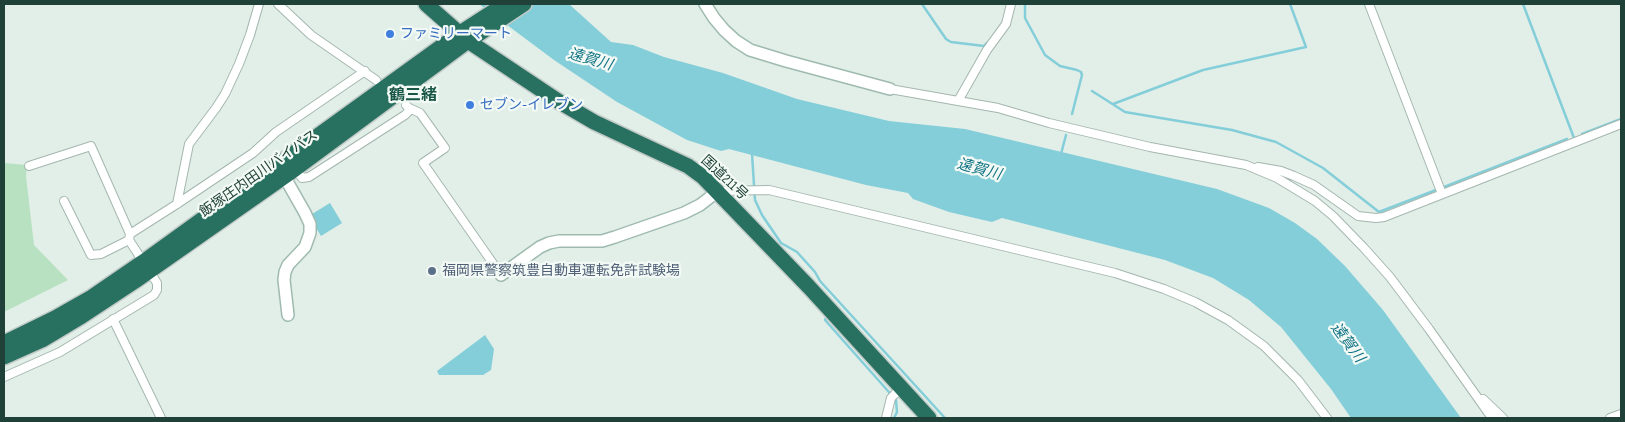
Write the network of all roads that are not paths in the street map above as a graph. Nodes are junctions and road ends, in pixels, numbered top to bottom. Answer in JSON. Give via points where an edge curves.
{"nodes":[{"id":1,"x":259,"y":4,"type":"edge"},
{"id":2,"x":278,"y":4,"type":"edge"},
{"id":3,"x":426,"y":4,"type":"edge"},
{"id":4,"x":505,"y":4,"type":"edge"},
{"id":5,"x":524,"y":4,"type":"edge"},
{"id":6,"x":705,"y":4,"type":"edge"},
{"id":7,"x":1011,"y":4,"type":"edge"},
{"id":8,"x":1369,"y":4,"type":"edge"},
{"id":9,"x":490,"y":20,"type":"junction"},
{"id":10,"x":464,"y":37,"type":"junction"},
{"id":11,"x":365,"y":71,"type":"junction"},
{"id":12,"x":376,"y":80,"type":"dead end"},
{"id":13,"x":890,"y":89,"type":"joint"},
{"id":14,"x":958,"y":101,"type":"junction"},
{"id":15,"x":1621,"y":124,"type":"edge"},
{"id":16,"x":1246,"y":165,"type":"junction"},
{"id":17,"x":29,"y":166,"type":"dead end"},
{"id":18,"x":289,"y":173,"type":"junction"},
{"id":19,"x":718,"y":191,"type":"junction"},
{"id":20,"x":1442,"y":194,"type":"junction"},
{"id":21,"x":64,"y":201,"type":"dead end"},
{"id":22,"x":177,"y":204,"type":"junction"},
{"id":23,"x":129,"y":237,"type":"junction"},
{"id":24,"x":146,"y":267,"type":"junction"},
{"id":25,"x":500,"y":275,"type":"joint"},
{"id":26,"x":288,"y":315,"type":"dead end"},
{"id":27,"x":113,"y":319,"type":"junction"},
{"id":28,"x":4,"y":343,"type":"edge"},
{"id":29,"x":4,"y":357,"type":"edge"},
{"id":30,"x":4,"y":377,"type":"edge"},
{"id":31,"x":1473,"y":390,"type":"junction"},
{"id":32,"x":896,"y":393,"type":"junction"},
{"id":33,"x":1621,"y":414,"type":"edge"},
{"id":34,"x":161,"y":418,"type":"edge"},
{"id":35,"x":886,"y":418,"type":"edge"},
{"id":36,"x":929,"y":418,"type":"edge"},
{"id":37,"x":1327,"y":418,"type":"edge"},
{"id":38,"x":1492,"y":418,"type":"edge"},
{"id":39,"x":1504,"y":418,"type":"edge"},
{"id":40,"x":1610,"y":418,"type":"edge"}],
"edges":[{"from":1,"to":22,"type":"street","via":[[245,49],[224,94],[189,144]]},
{"from":2,"to":11,"type":"street","via":[[311,35]]},
{"from":3,"to":10,"type":"highway","name":"国道211号"},
{"from":4,"to":9,"type":"highway","name":"飯塚庄内田川バイパス"},
{"from":5,"to":9,"type":"highway","name":"飯塚庄内田川バイパス"},
{"from":6,"to":13,"type":"street","via":[[724,30],[750,50]]},
{"from":7,"to":14,"type":"street","via":[[1006,24]]},
{"from":8,"to":20,"type":"street"},
{"from":9,"to":10,"type":"highway","name":"飯塚庄内田川バイパス"},
{"from":10,"to":18,"type":"highway","name":"飯塚庄内田川バイパス"},
{"from":10,"to":19,"type":"highway","name":"国道211号","via":[[565,106],[688,166]]},
{"from":10,"to":24,"type":"highway","name":"飯塚庄内田川バイパス"},
{"from":11,"to":12,"type":"street"},
{"from":11,"to":22,"type":"street"},
{"from":13,"to":14,"type":"street"},
{"from":14,"to":16,"type":"street","via":[[998,108],[1150,147]]},
{"from":15,"to":20,"type":"street"},
{"from":16,"to":20,"type":"street","via":[[1294,176],[1358,216],[1367,218],[1384,217]]},
{"from":16,"to":31,"type":"street","via":[[1298,190],[1333,216],[1390,277]]},
{"from":17,"to":23,"type":"street","via":[[91,146]]},
{"from":18,"to":24,"type":"highway","name":"飯塚庄内田川バイパス"},
{"from":18,"to":25,"type":"street","via":[[309,177],[405,115],[407,107],[420,113],[445,148],[423,163]]},
{"from":18,"to":26,"type":"street","via":[[310,224],[310,234],[305,247],[285,272]]},
{"from":19,"to":25,"type":"street","via":[[684,213],[615,238],[549,243]]},
{"from":19,"to":32,"type":"highway","name":"国道211号"},
{"from":19,"to":37,"type":"street","via":[[769,190],[1115,273],[1164,289],[1228,320],[1264,346],[1298,380]]},
{"from":21,"to":23,"type":"street","via":[[91,254],[101,254]]},
{"from":22,"to":23,"type":"street"},
{"from":23,"to":24,"type":"street"},
{"from":24,"to":27,"type":"street","via":[[157,283],[154,295]]},
{"from":24,"to":28,"type":"highway","name":"飯塚庄内田川バイパス"},
{"from":24,"to":29,"type":"highway","name":"飯塚庄内田川バイパス","via":[[82,316],[42,340]]},
{"from":27,"to":30,"type":"street","via":[[60,352]]},
{"from":27,"to":34,"type":"street"},
{"from":31,"to":38,"type":"street"},
{"from":31,"to":39,"type":"street"},
{"from":32,"to":35,"type":"street"},
{"from":32,"to":36,"type":"highway","name":"国道211号"},
{"from":33,"to":40,"type":"street"}]}
